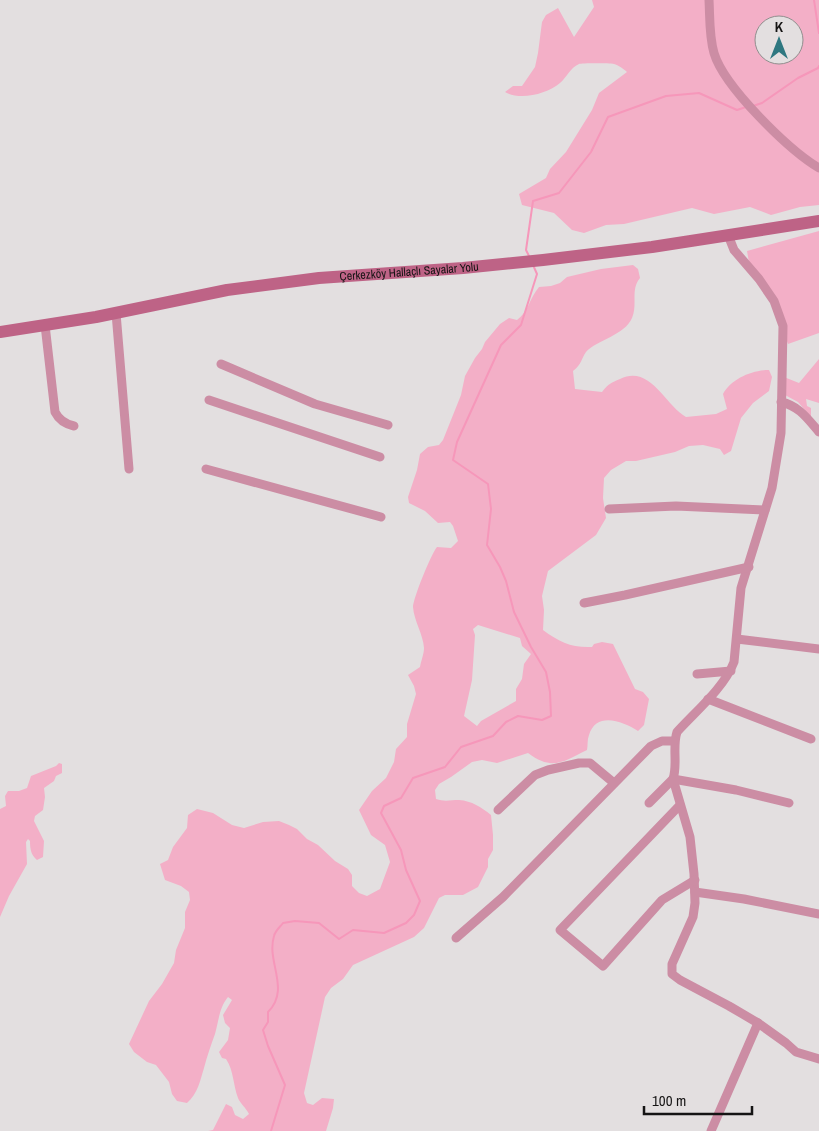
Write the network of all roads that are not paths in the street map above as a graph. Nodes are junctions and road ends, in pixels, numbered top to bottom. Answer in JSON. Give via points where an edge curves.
{"nodes":[{"id":1,"x":709,"y":0,"type":"edge"},
{"id":2,"x":819,"y":168,"type":"edge"},
{"id":3,"x":819,"y":221,"type":"edge"},
{"id":4,"x":728,"y":235,"type":"junction"},
{"id":5,"x":116,"y":313,"type":"junction"},
{"id":6,"x":45,"y":325,"type":"junction"},
{"id":7,"x":0,"y":332,"type":"edge"},
{"id":8,"x":221,"y":364,"type":"dead end"},
{"id":9,"x":209,"y":400,"type":"dead end"},
{"id":10,"x":781,"y":402,"type":"junction"},
{"id":11,"x":388,"y":425,"type":"dead end"},
{"id":12,"x":74,"y":426,"type":"dead end"},
{"id":13,"x":819,"y":432,"type":"edge"},
{"id":14,"x":380,"y":457,"type":"dead end"},
{"id":15,"x":206,"y":468,"type":"dead end"},
{"id":16,"x":128,"y":470,"type":"dead end"},
{"id":17,"x":609,"y":509,"type":"dead end"},
{"id":18,"x":765,"y":510,"type":"junction"},
{"id":19,"x":380,"y":517,"type":"dead end"},
{"id":20,"x":748,"y":567,"type":"junction"},
{"id":21,"x":584,"y":603,"type":"dead end"},
{"id":22,"x":737,"y":639,"type":"junction"},
{"id":23,"x":819,"y":649,"type":"edge"},
{"id":24,"x":731,"y":671,"type":"junction"},
{"id":25,"x":697,"y":674,"type":"dead end"},
{"id":26,"x":708,"y":698,"type":"junction"},
{"id":27,"x":811,"y":739,"type":"dead end"},
{"id":28,"x":674,"y":740,"type":"junction"},
{"id":29,"x":673,"y":779,"type":"junction"},
{"id":30,"x":614,"y":783,"type":"junction"},
{"id":31,"x":649,"y":803,"type":"dead end"},
{"id":32,"x":789,"y":803,"type":"dead end"},
{"id":33,"x":680,"y":805,"type":"junction"},
{"id":34,"x":498,"y":810,"type":"dead end"},
{"id":35,"x":695,"y":880,"type":"junction"},
{"id":36,"x":695,"y":892,"type":"junction"},
{"id":37,"x":819,"y":914,"type":"edge"},
{"id":38,"x":456,"y":938,"type":"dead end"},
{"id":39,"x":758,"y":1023,"type":"junction"},
{"id":40,"x":819,"y":1059,"type":"edge"},
{"id":41,"x":710,"y":1131,"type":"edge"}],
"edges":[{"from":1,"to":2,"type":"street","via":[[714,54],[734,90],[805,160]]},
{"from":3,"to":4,"type":"main road","name":"Çerkezköy Hallaçlı Sayalar Yolu"},
{"from":4,"to":5,"type":"main road","name":"Çerkezköy Hallaçlı Sayalar Yolu","via":[[543,260],[301,280],[227,290]]},
{"from":4,"to":10,"type":"street","via":[[734,250],[774,301],[782,326]]},
{"from":5,"to":6,"type":"main road","name":"Çerkezköy Hallaçlı Sayalar Yolu"},
{"from":5,"to":16,"type":"street"},
{"from":6,"to":7,"type":"main road","name":"Çerkezköy Hallaçlı Sayalar Yolu"},
{"from":6,"to":12,"type":"street","via":[[55,412],[67,425]]},
{"from":8,"to":11,"type":"street","via":[[315,404]]},
{"from":9,"to":14,"type":"street"},
{"from":10,"to":13,"type":"street","via":[[800,410]]},
{"from":10,"to":18,"type":"street","via":[[781,433]]},
{"from":15,"to":19,"type":"street"},
{"from":17,"to":18,"type":"street","via":[[676,506]]},
{"from":18,"to":20,"type":"street"},
{"from":20,"to":21,"type":"street"},
{"from":20,"to":22,"type":"street","via":[[741,588]]},
{"from":22,"to":23,"type":"street"},
{"from":22,"to":24,"type":"street"},
{"from":24,"to":25,"type":"street"},
{"from":24,"to":26,"type":"street"},
{"from":26,"to":27,"type":"street"},
{"from":26,"to":28,"type":"street","via":[[677,732]]},
{"from":28,"to":29,"type":"street"},
{"from":28,"to":30,"type":"street","via":[[651,746]]},
{"from":29,"to":31,"type":"street"},
{"from":29,"to":32,"type":"street"},
{"from":29,"to":33,"type":"street"},
{"from":30,"to":34,"type":"street","via":[[590,762],[580,762],[534,775]]},
{"from":30,"to":38,"type":"street","via":[[503,897]]},
{"from":33,"to":35,"type":"street","via":[[690,837]]},
{"from":33,"to":35,"type":"street","via":[[560,930],[603,966],[662,900]]},
{"from":35,"to":36,"type":"street"},
{"from":36,"to":37,"type":"street"},
{"from":36,"to":39,"type":"street","via":[[693,917],[672,964],[672,974]]},
{"from":39,"to":40,"type":"street","via":[[796,1052]]},
{"from":39,"to":41,"type":"street"}]}
